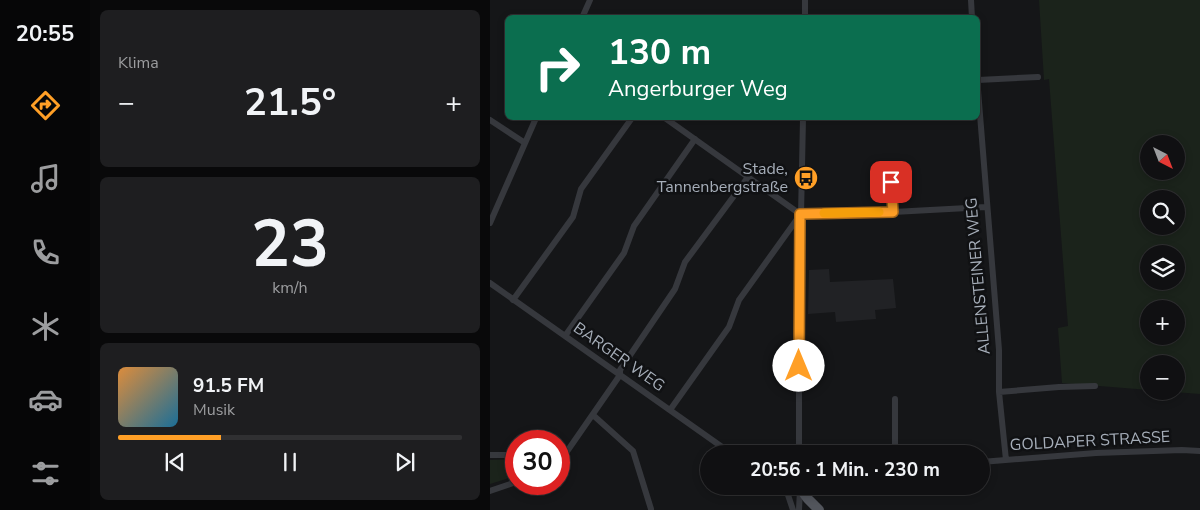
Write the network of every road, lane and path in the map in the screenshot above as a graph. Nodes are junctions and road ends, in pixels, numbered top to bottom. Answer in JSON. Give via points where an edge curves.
{"nodes":[{"id":1,"x":590,"y":0,"type":"edge"},
{"id":2,"x":805,"y":0,"type":"edge"},
{"id":3,"x":971,"y":0,"type":"edge"},
{"id":4,"x":583,"y":15,"type":"edge"},
{"id":5,"x":805,"y":15,"type":"edge"},
{"id":6,"x":972,"y":15,"type":"edge"},
{"id":7,"x":1038,"y":77,"type":"dead end"},
{"id":8,"x":980,"y":80,"type":"edge"},
{"id":9,"x":980,"y":119,"type":"edge"},
{"id":10,"x":490,"y":120,"type":"edge"},
{"id":11,"x":535,"y":120,"type":"edge"},
{"id":12,"x":631,"y":120,"type":"edge"},
{"id":13,"x":668,"y":120,"type":"edge"},
{"id":14,"x":803,"y":120,"type":"edge"},
{"id":15,"x":695,"y":139,"type":"junction"},
{"id":16,"x":525,"y":143,"type":"junction"},
{"id":17,"x":890,"y":168,"type":"dead end"},
{"id":18,"x":748,"y":177,"type":"junction"},
{"id":19,"x":986,"y":207,"type":"junction"},
{"id":20,"x":893,"y":212,"type":"junction"},
{"id":21,"x":800,"y":214,"type":"junction"},
{"id":22,"x":490,"y":223,"type":"edge"},
{"id":23,"x":490,"y":283,"type":"edge"},
{"id":24,"x":513,"y":300,"type":"junction"},
{"id":25,"x":565,"y":336,"type":"junction"},
{"id":26,"x":620,"y":375,"type":"junction"},
{"id":27,"x":1095,"y":386,"type":"dead end"},
{"id":28,"x":999,"y":392,"type":"junction"},
{"id":29,"x":895,"y":399,"type":"dead end"},
{"id":30,"x":670,"y":410,"type":"junction"},
{"id":31,"x":592,"y":415,"type":"junction"},
{"id":32,"x":570,"y":444,"type":"edge"},
{"id":33,"x":719,"y":445,"type":"edge"},
{"id":34,"x":799,"y":445,"type":"edge"},
{"id":35,"x":895,"y":445,"type":"edge"},
{"id":36,"x":1200,"y":451,"type":"edge"},
{"id":37,"x":505,"y":454,"type":"edge"},
{"id":38,"x":490,"y":455,"type":"edge"},
{"id":39,"x":1006,"y":460,"type":"junction"},
{"id":40,"x":990,"y":461,"type":"edge"},
{"id":41,"x":505,"y":486,"type":"edge"},
{"id":42,"x":490,"y":491,"type":"edge"},
{"id":43,"x":788,"y":495,"type":"edge"},
{"id":44,"x":800,"y":495,"type":"edge"},
{"id":45,"x":805,"y":495,"type":"edge"},
{"id":46,"x":651,"y":509,"type":"edge"},
{"id":47,"x":793,"y":510,"type":"edge"},
{"id":48,"x":799,"y":510,"type":"edge"},
{"id":49,"x":819,"y":510,"type":"edge"}],
"edges":[{"from":1,"to":4,"type":"street"},
{"from":2,"to":5,"type":"street"},
{"from":3,"to":6,"type":"street"},
{"from":7,"to":8,"type":"street"},
{"from":9,"to":19,"type":"street","name":"ALLENSTEINER WEG"},
{"from":10,"to":16,"type":"street"},
{"from":11,"to":16,"type":"street"},
{"from":12,"to":24,"type":"street","via":[[582,189],[573,217]]},
{"from":13,"to":15,"type":"street"},
{"from":14,"to":21,"type":"street"},
{"from":15,"to":18,"type":"street"},
{"from":15,"to":25,"type":"street","via":[[634,226],[624,253]]},
{"from":16,"to":22,"type":"street"},
{"from":17,"to":20,"type":"street"},
{"from":18,"to":21,"type":"street"},
{"from":18,"to":26,"type":"street","via":[[685,262],[675,289],[620,370]]},
{"from":19,"to":20,"type":"street"},
{"from":19,"to":28,"type":"street","name":"ALLENSTEINER WEG","via":[[999,350]]},
{"from":20,"to":21,"type":"street"},
{"from":21,"to":30,"type":"street","via":[[739,300],[729,327]]},
{"from":21,"to":34,"type":"street"},
{"from":23,"to":24,"type":"street","name":"BARGER WEG"},
{"from":24,"to":25,"type":"street","name":"BARGER WEG"},
{"from":25,"to":26,"type":"street","name":"BARGER WEG"},
{"from":26,"to":30,"type":"street","name":"BARGER WEG"},
{"from":26,"to":31,"type":"street"},
{"from":27,"to":28,"type":"street"},
{"from":28,"to":39,"type":"street","name":"ALLENSTEINER WEG"},
{"from":29,"to":35,"type":"street"},
{"from":30,"to":33,"type":"street","name":"BARGER WEG"},
{"from":31,"to":32,"type":"street"},
{"from":31,"to":46,"type":"street","via":[[633,452]]},
{"from":36,"to":39,"type":"street","name":"GOLDAPER STRASSE","via":[[1096,453]]},
{"from":37,"to":38,"type":"street"},
{"from":39,"to":40,"type":"street","name":"GOLDAPER STRASSE"},
{"from":41,"to":42,"type":"street"},
{"from":43,"to":47,"type":"street"},
{"from":44,"to":48,"type":"street"},
{"from":45,"to":49,"type":"main road"}]}
